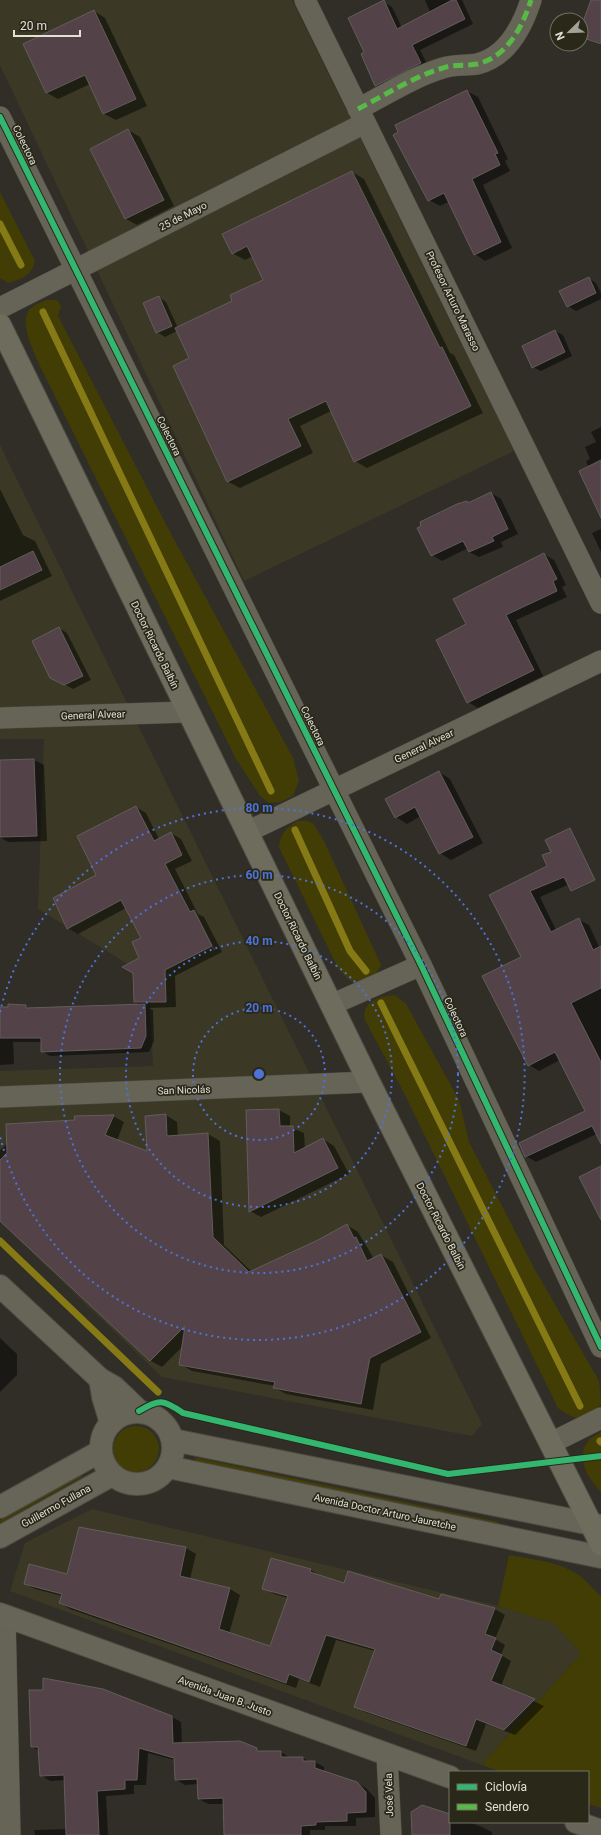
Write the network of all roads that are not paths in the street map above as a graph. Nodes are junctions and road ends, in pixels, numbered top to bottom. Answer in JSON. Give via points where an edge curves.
{"nodes":[{"id":1,"x":305,"y":0,"type":"edge"},
{"id":2,"x":531,"y":0,"type":"edge"},
{"id":3,"x":362,"y":116,"type":"junction"},
{"id":4,"x":0,"y":117,"type":"edge"},
{"id":5,"x":76,"y":270,"type":"junction"},
{"id":6,"x":0,"y":308,"type":"edge"},
{"id":7,"x":0,"y":325,"type":"edge"},
{"id":8,"x":601,"y":603,"type":"edge"},
{"id":9,"x":601,"y":661,"type":"edge"},
{"id":10,"x":187,"y":712,"type":"junction"},
{"id":11,"x":0,"y":718,"type":"edge"},
{"id":12,"x":333,"y":789,"type":"junction"},
{"id":13,"x":247,"y":832,"type":"junction"},
{"id":14,"x":421,"y":964,"type":"junction"},
{"id":15,"x":331,"y":1005,"type":"junction"},
{"id":16,"x":368,"y":1082,"type":"junction"},
{"id":17,"x":0,"y":1097,"type":"edge"},
{"id":18,"x":0,"y":1286,"type":"edge"},
{"id":19,"x":601,"y":1347,"type":"edge"},
{"id":20,"x":100,"y":1379,"type":"junction"},
{"id":21,"x":139,"y":1411,"type":"junction"},
{"id":22,"x":601,"y":1418,"type":"edge"},
{"id":23,"x":111,"y":1423,"type":"junction"},
{"id":24,"x":173,"y":1440,"type":"junction"},
{"id":25,"x":551,"y":1443,"type":"junction"},
{"id":26,"x":101,"y":1451,"type":"junction"},
{"id":27,"x":168,"y":1467,"type":"junction"},
{"id":28,"x":112,"y":1475,"type":"junction"},
{"id":29,"x":0,"y":1507,"type":"edge"},
{"id":30,"x":596,"y":1525,"type":"edge"},
{"id":31,"x":0,"y":1537,"type":"edge"},
{"id":32,"x":601,"y":1544,"type":"edge"},
{"id":33,"x":601,"y":1557,"type":"edge"},
{"id":34,"x":3,"y":1615,"type":"edge"},
{"id":35,"x":3,"y":1714,"type":"edge"},
{"id":36,"x":387,"y":1755,"type":"junction"},
{"id":37,"x":449,"y":1777,"type":"edge"},
{"id":38,"x":579,"y":1823,"type":"edge"},
{"id":39,"x":601,"y":1831,"type":"edge"},
{"id":40,"x":10,"y":1835,"type":"edge"},
{"id":41,"x":391,"y":1835,"type":"edge"}],
"edges":[{"from":1,"to":3,"type":"street","name":"Profesor Arturo Marasso"},
{"from":2,"to":3,"type":"street","name":"25 de Mayo","via":[[524,22],[508,45],[494,58],[476,64],[444,67],[388,93]]},
{"from":3,"to":5,"type":"street","name":"25 de Mayo"},
{"from":3,"to":8,"type":"street","name":"Profesor Arturo Marasso"},
{"from":4,"to":5,"type":"street","name":"Colectora"},
{"from":5,"to":6,"type":"street","name":"25 de Mayo"},
{"from":5,"to":12,"type":"street","name":"Colectora"},
{"from":7,"to":10,"type":"main road","name":"Doctor Ricardo Balbín"},
{"from":9,"to":12,"type":"street","name":"General Alvear"},
{"from":10,"to":11,"type":"street","name":"General Alvear"},
{"from":10,"to":13,"type":"main road","name":"Doctor Ricardo Balbín"},
{"from":12,"to":13,"type":"street","name":"General Alvear"},
{"from":12,"to":14,"type":"street","name":"Colectora"},
{"from":13,"to":15,"type":"main road","name":"Doctor Ricardo Balbín"},
{"from":14,"to":15,"type":"street"},
{"from":14,"to":19,"type":"street","name":"Colectora"},
{"from":15,"to":16,"type":"main road","name":"Doctor Ricardo Balbín"},
{"from":16,"to":17,"type":"street","name":"San Nicolás"},
{"from":16,"to":25,"type":"main road","name":"Doctor Ricardo Balbín"},
{"from":18,"to":20,"type":"main road"},
{"from":20,"to":21,"type":"main road","via":[[114,1387]]},
{"from":20,"to":23,"type":"main road"},
{"from":21,"to":23,"type":"main road","via":[[126,1413]]},
{"from":21,"to":24,"type":"main road","via":[[160,1420]]},
{"from":22,"to":25,"type":"street"},
{"from":23,"to":26,"type":"main road","via":[[102,1439]]},
{"from":24,"to":27,"type":"main road","via":[[173,1454]]},
{"from":24,"to":30,"type":"main road"},
{"from":25,"to":30,"type":"main road","name":"Doctor Ricardo Balbín"},
{"from":26,"to":28,"type":"main road","via":[[104,1464]]},
{"from":26,"to":29,"type":"main road"},
{"from":27,"to":28,"type":"main road","via":[[160,1477],[136,1485],[123,1482]]},
{"from":27,"to":33,"type":"main road","name":"Avenida Doctor Arturo Jauretche"},
{"from":28,"to":31,"type":"main road","name":"Guillermo Fullana"},
{"from":30,"to":32,"type":"main road","name":"Doctor Ricardo Balbín"},
{"from":34,"to":35,"type":"street"},
{"from":34,"to":36,"type":"main road","name":"Avenida Juan B. Justo"},
{"from":35,"to":40,"type":"street"},
{"from":36,"to":37,"type":"main road","name":"Avenida Juan B. Justo"},
{"from":36,"to":41,"type":"street","name":"José Vela"},
{"from":38,"to":39,"type":"main road"}]}
